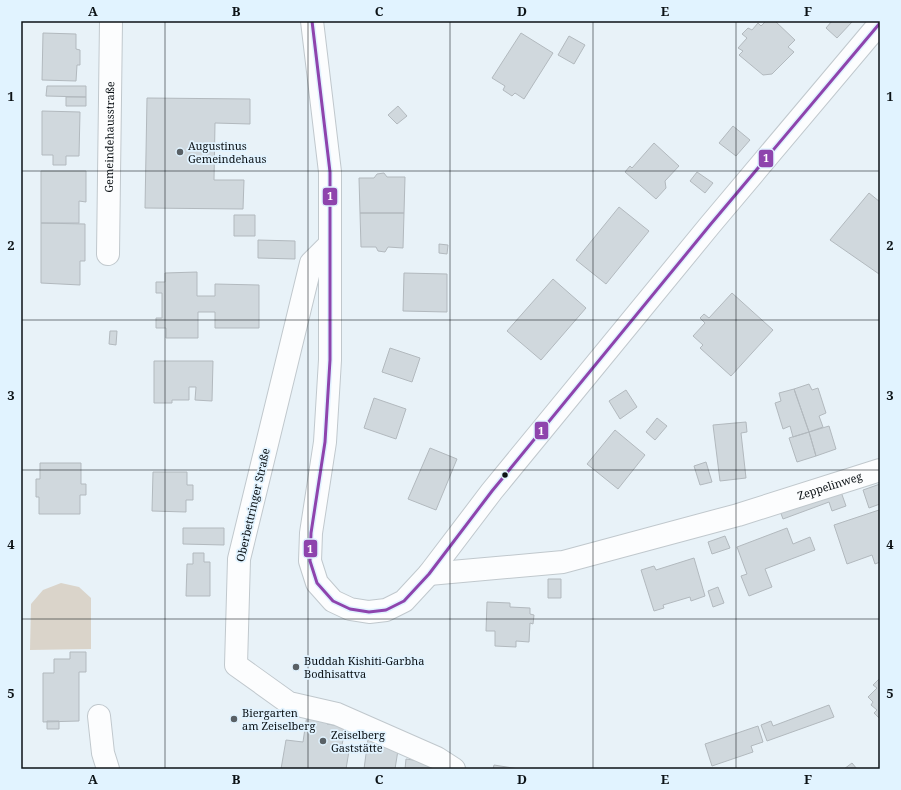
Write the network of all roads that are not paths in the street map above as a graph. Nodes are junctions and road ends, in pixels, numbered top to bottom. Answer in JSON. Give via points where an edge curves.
{"nodes":[{"id":1,"x":111,"y":21,"type":"edge"},
{"id":2,"x":312,"y":21,"type":"edge"},
{"id":3,"x":880,"y":24,"type":"edge"},
{"id":4,"x":330,"y":244,"type":"junction"},
{"id":5,"x":108,"y":254,"type":"dead end"},
{"id":6,"x":880,"y":470,"type":"edge"},
{"id":7,"x":429,"y":574,"type":"junction"},
{"id":8,"x":99,"y":716,"type":"dead end"},
{"id":9,"x":108,"y":769,"type":"edge"},
{"id":10,"x":454,"y":769,"type":"edge"}],
"edges":[{"from":1,"to":5,"type":"street","name":"Gemeindehausstraße"},
{"from":2,"to":4,"type":"street","via":[[330,172]]},
{"from":3,"to":7,"type":"street","via":[[530,443]]},
{"from":4,"to":7,"type":"street","via":[[330,360],[325,435],[311,533],[310,561],[317,583],[333,601],[350,609],[368,612],[386,610],[404,601]]},
{"from":4,"to":10,"type":"street","name":"Oberbettringer Straße","via":[[311,263],[239,559],[236,665],[289,703],[337,714],[437,758]]},
{"from":6,"to":7,"type":"street","name":"Zeppelinweg","via":[[738,515],[563,562]]},
{"from":8,"to":9,"type":"street","via":[[103,753]]}]}
